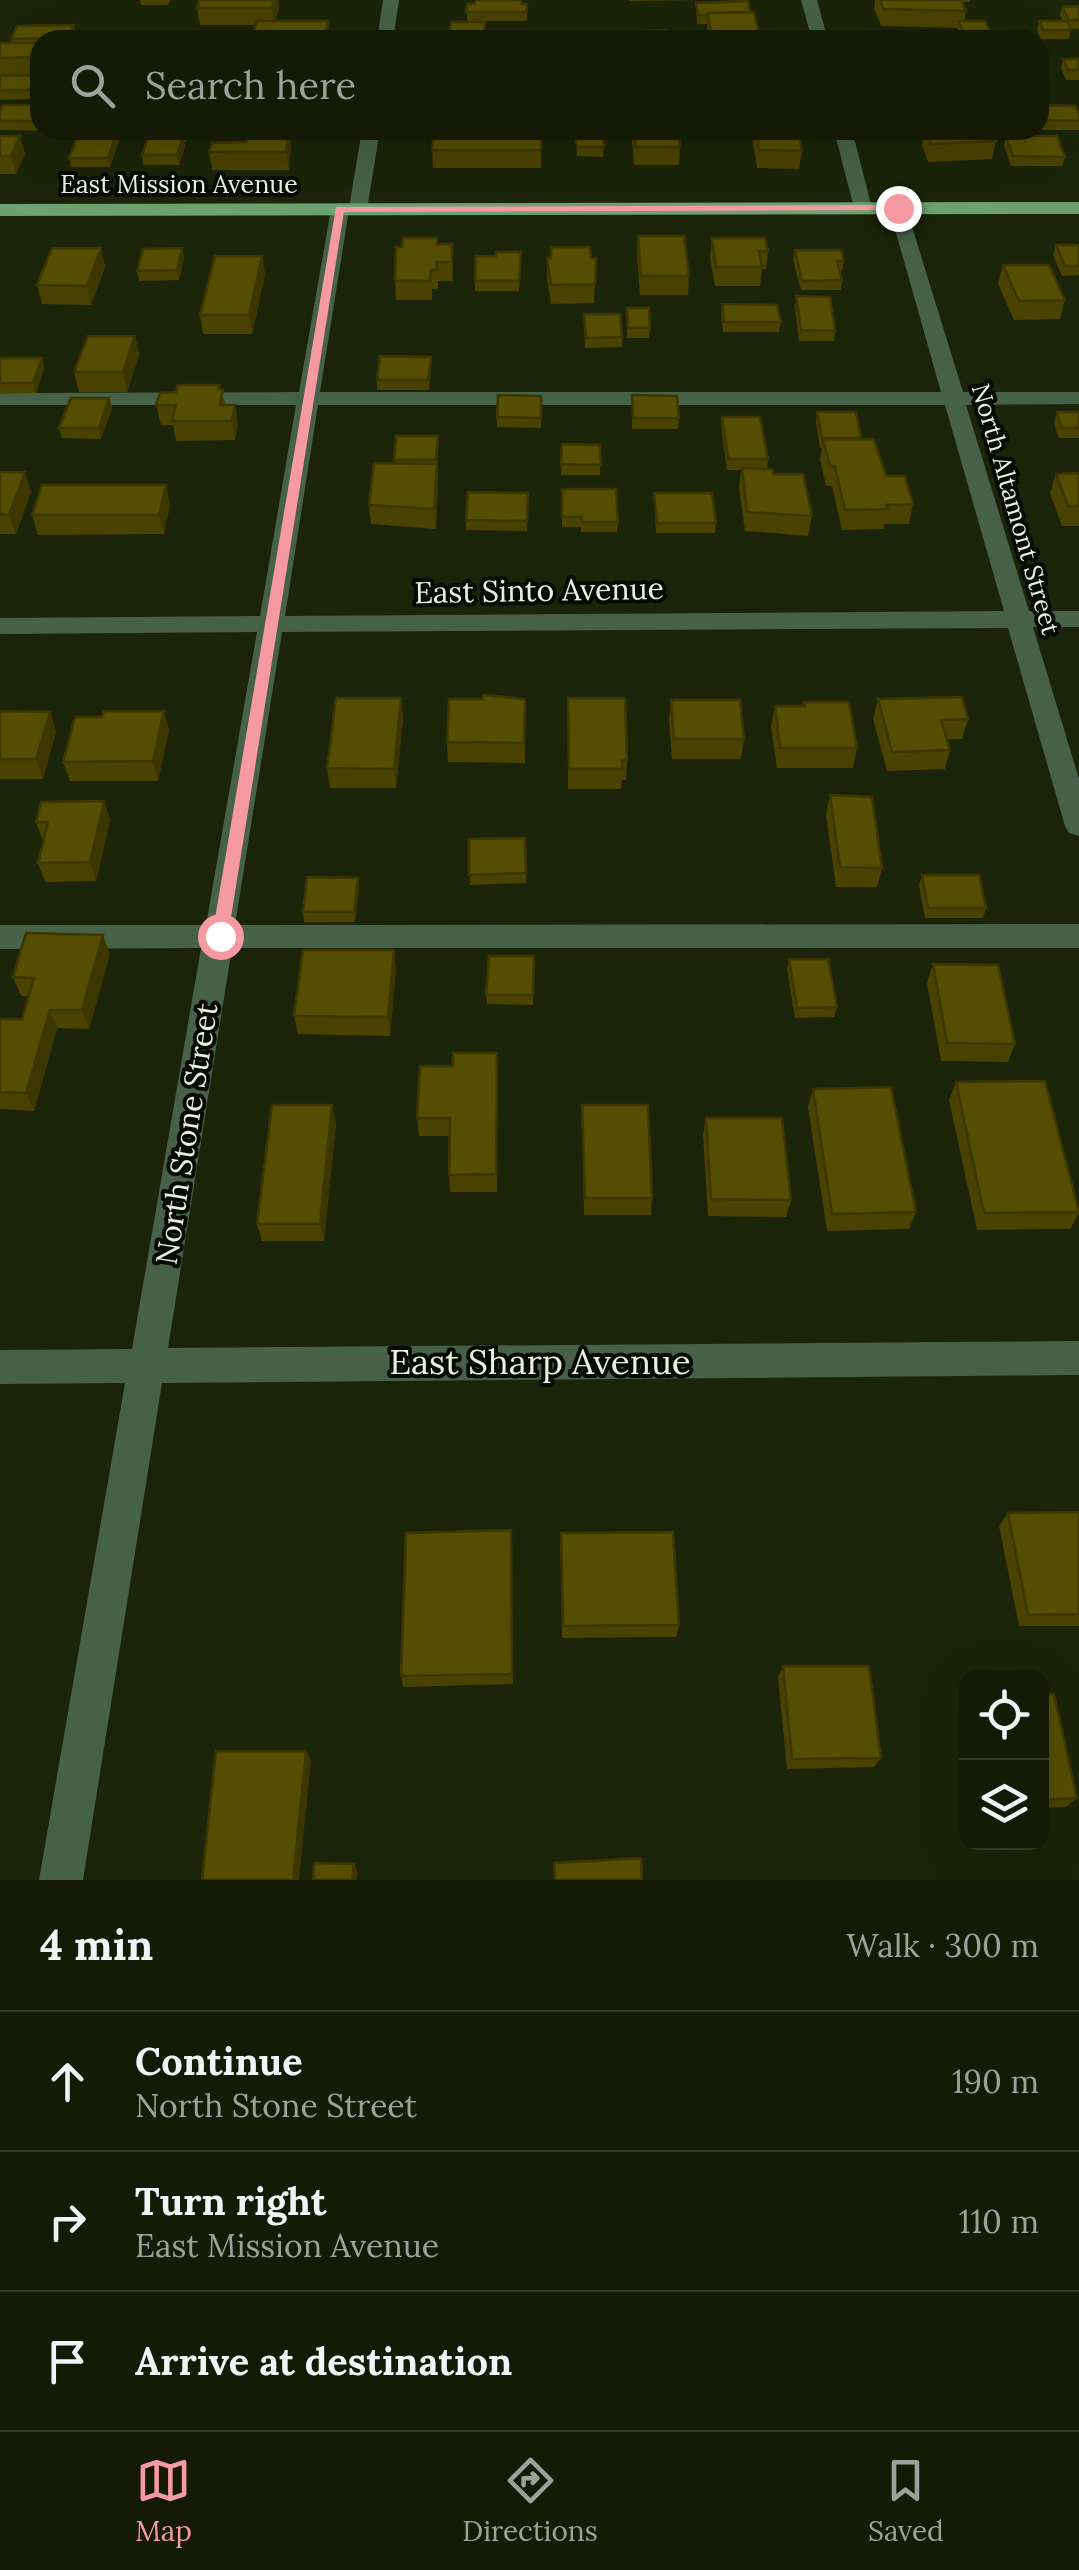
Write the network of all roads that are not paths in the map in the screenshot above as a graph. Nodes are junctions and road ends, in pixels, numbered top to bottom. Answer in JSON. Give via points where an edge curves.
{"nodes":[{"id":1,"x":391,"y":0,"type":"edge"},
{"id":2,"x":809,"y":0,"type":"edge"},
{"id":3,"x":386,"y":30,"type":"edge"},
{"id":4,"x":817,"y":30,"type":"edge"},
{"id":5,"x":368,"y":140,"type":"edge"},
{"id":6,"x":846,"y":140,"type":"edge"},
{"id":7,"x":864,"y":208,"type":"junction"},
{"id":8,"x":898,"y":208,"type":"junction"},
{"id":9,"x":1079,"y":208,"type":"edge"},
{"id":10,"x":349,"y":209,"type":"junction"},
{"id":11,"x":0,"y":210,"type":"edge"},
{"id":12,"x":309,"y":398,"type":"junction"},
{"id":13,"x":955,"y":398,"type":"junction"},
{"id":14,"x":1079,"y":398,"type":"edge"},
{"id":15,"x":0,"y":399,"type":"edge"},
{"id":16,"x":1020,"y":618,"type":"junction"},
{"id":17,"x":1079,"y":618,"type":"edge"},
{"id":18,"x":0,"y":626,"type":"edge"},
{"id":19,"x":273,"y":626,"type":"junction"},
{"id":20,"x":1079,"y":826,"type":"edge"},
{"id":21,"x":220,"y":936,"type":"junction"},
{"id":22,"x":1079,"y":936,"type":"edge"},
{"id":23,"x":0,"y":937,"type":"edge"},
{"id":24,"x":1079,"y":1358,"type":"edge"},
{"id":25,"x":149,"y":1366,"type":"junction"},
{"id":26,"x":0,"y":1367,"type":"edge"},
{"id":27,"x":61,"y":1880,"type":"edge"}],
"edges":[{"from":1,"to":3,"type":"street"},
{"from":2,"to":4,"type":"street"},
{"from":5,"to":10,"type":"street","name":"North Stone Street"},
{"from":6,"to":7,"type":"street"},
{"from":7,"to":8,"type":"main road","name":"East Mission Avenue"},
{"from":7,"to":10,"type":"main road","name":"East Mission Avenue"},
{"from":8,"to":9,"type":"main road","name":"East Mission Avenue"},
{"from":8,"to":13,"type":"street","name":"North Altamont Street"},
{"from":10,"to":11,"type":"main road","name":"East Mission Avenue"},
{"from":10,"to":12,"type":"street","name":"North Stone Street"},
{"from":12,"to":13,"type":"street"},
{"from":12,"to":15,"type":"street"},
{"from":12,"to":19,"type":"street","name":"North Stone Street"},
{"from":13,"to":14,"type":"street"},
{"from":13,"to":16,"type":"street","name":"North Altamont Street"},
{"from":16,"to":17,"type":"street","name":"East Sinto Avenue"},
{"from":16,"to":19,"type":"street","name":"East Sinto Avenue"},
{"from":16,"to":20,"type":"street","name":"North Altamont Street"},
{"from":18,"to":19,"type":"street","name":"East Sinto Avenue"},
{"from":19,"to":21,"type":"street","name":"North Stone Street"},
{"from":21,"to":22,"type":"street"},
{"from":21,"to":23,"type":"street"},
{"from":21,"to":25,"type":"street","name":"North Stone Street"},
{"from":24,"to":25,"type":"street","name":"East Sharp Avenue"},
{"from":25,"to":26,"type":"street","name":"East Sharp Avenue"},
{"from":25,"to":27,"type":"street","name":"North Stone Street"}]}
